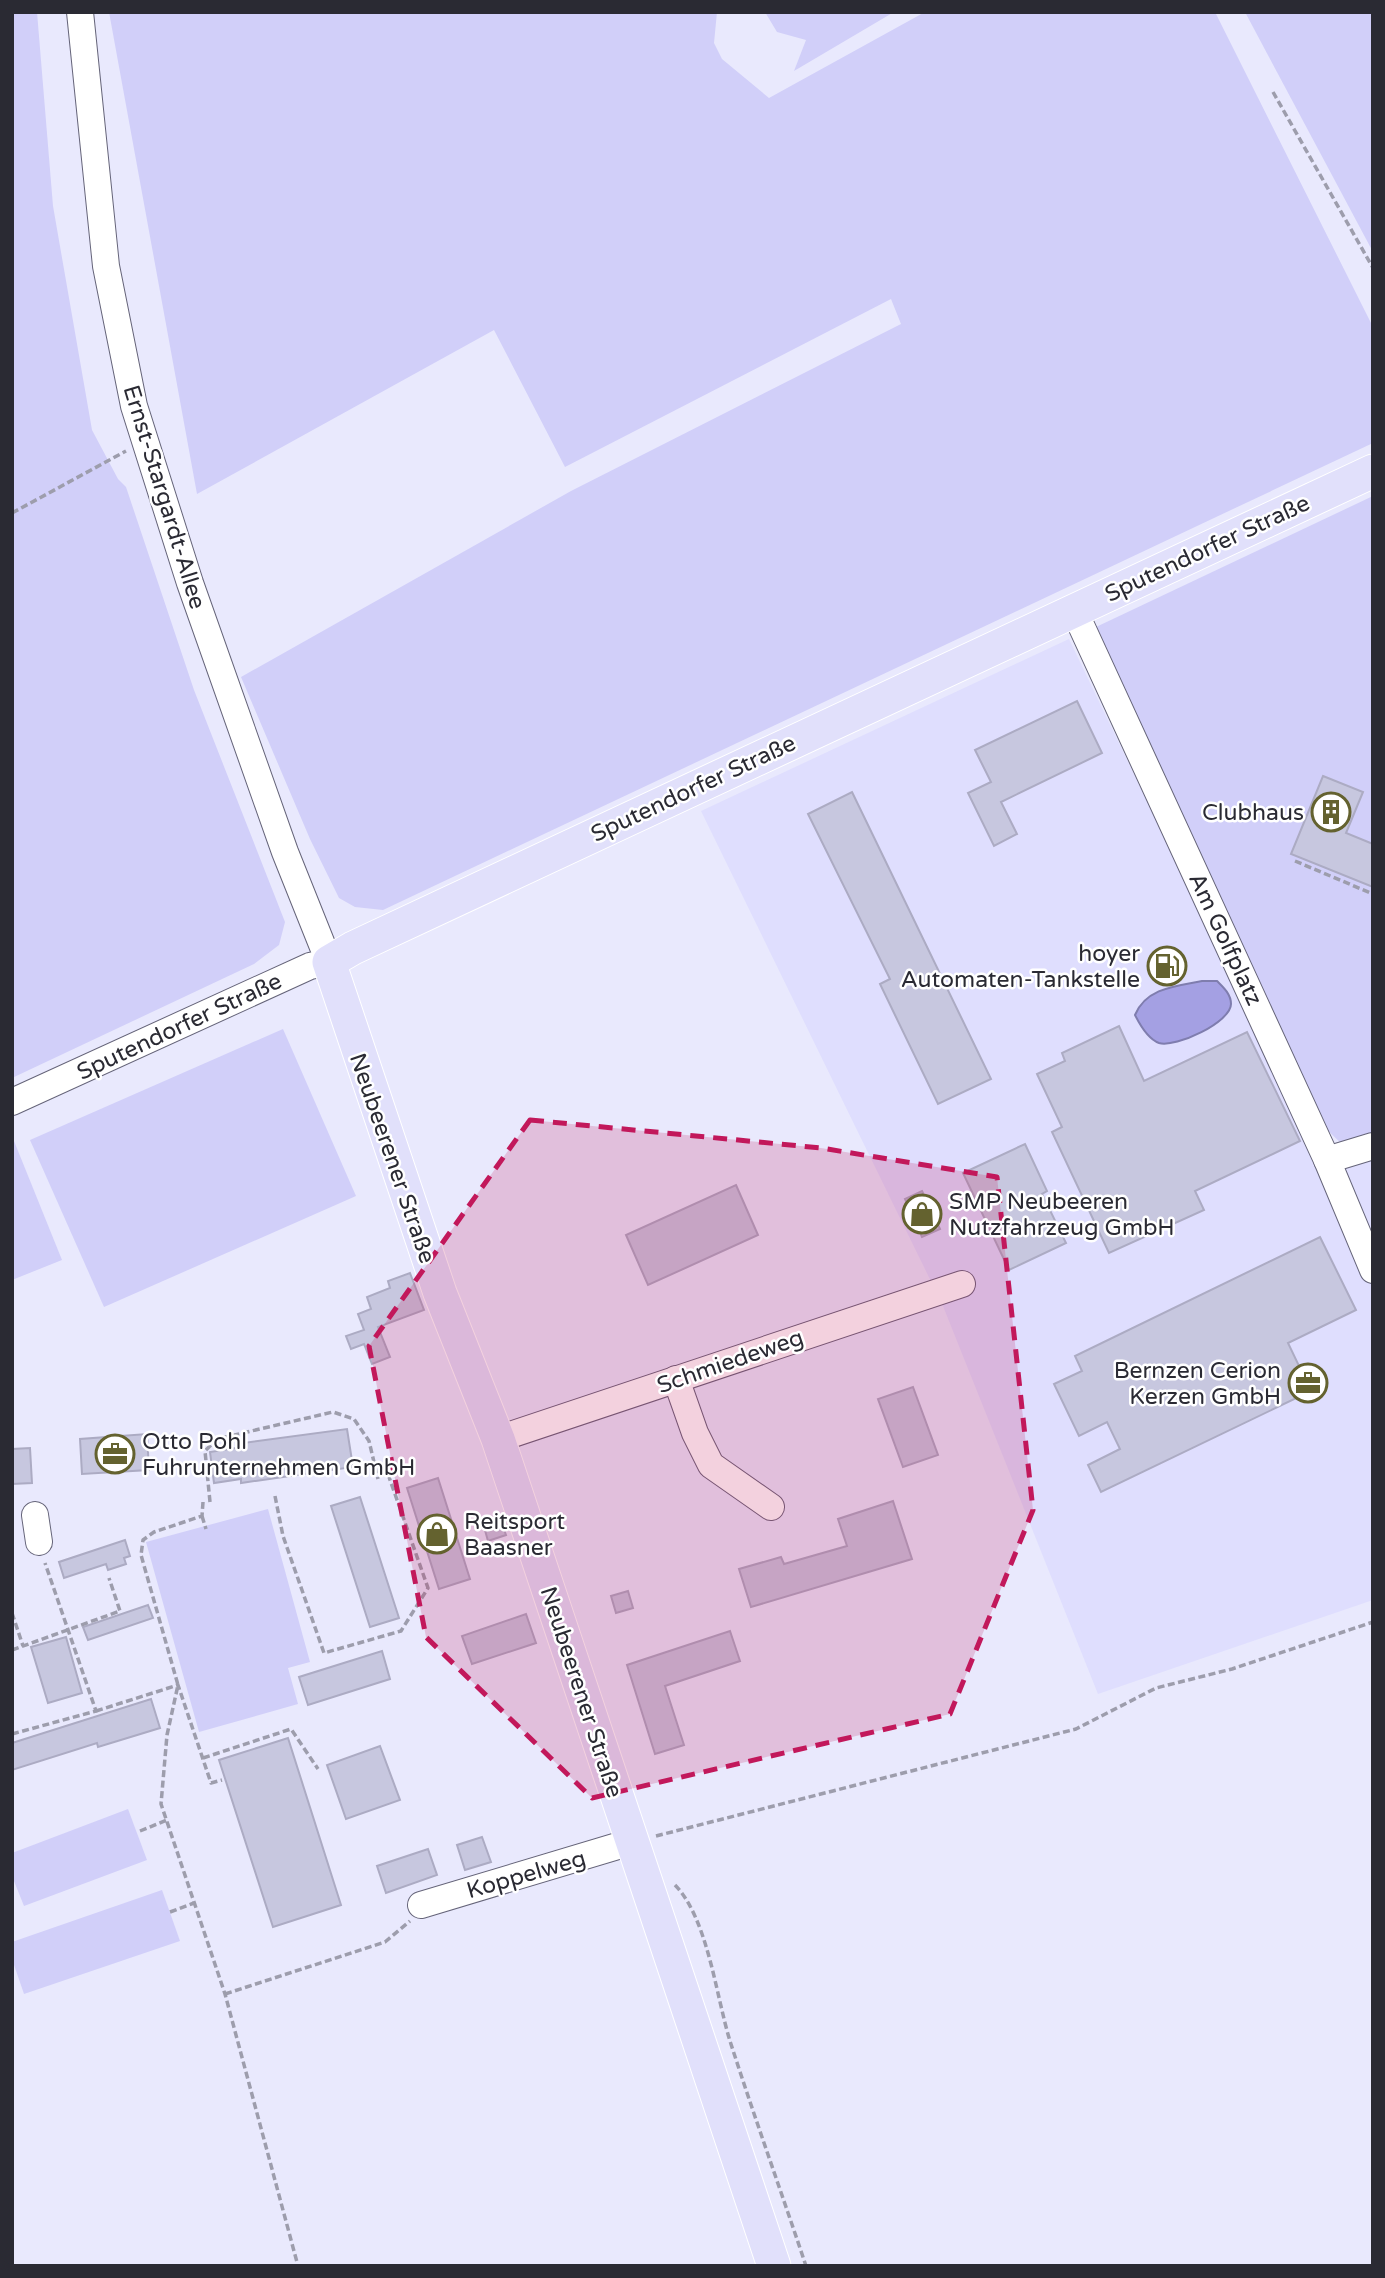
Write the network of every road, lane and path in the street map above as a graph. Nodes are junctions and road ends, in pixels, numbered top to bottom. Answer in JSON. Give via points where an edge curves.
{"nodes":[{"id":1,"x":80,"y":12,"type":"edge"},
{"id":2,"x":1273,"y":92,"type":"dead end"},
{"id":3,"x":1373,"y":268,"type":"edge"},
{"id":4,"x":145,"y":444,"type":"junction"},
{"id":5,"x":1373,"y":471,"type":"edge"},
{"id":6,"x":12,"y":513,"type":"edge"},
{"id":7,"x":1074,"y":610,"type":"junction"},
{"id":8,"x":1295,"y":862,"type":"dead end"},
{"id":9,"x":1373,"y":894,"type":"edge"},
{"id":10,"x":329,"y":962,"type":"junction"},
{"id":11,"x":12,"y":1102,"type":"edge"},
{"id":12,"x":1373,"y":1146,"type":"edge"},
{"id":13,"x":1327,"y":1160,"type":"junction"},
{"id":14,"x":1373,"y":1270,"type":"edge"},
{"id":15,"x":962,"y":1284,"type":"dead end"},
{"id":16,"x":676,"y":1380,"type":"junction"},
{"id":17,"x":498,"y":1439,"type":"junction"},
{"id":18,"x":389,"y":1477,"type":"dead end"},
{"id":19,"x":378,"y":1479,"type":"dead end"},
{"id":20,"x":275,"y":1496,"type":"dead end"},
{"id":21,"x":203,"y":1502,"type":"dead end"},
{"id":22,"x":210,"y":1502,"type":"dead end"},
{"id":23,"x":771,"y":1507,"type":"dead end"},
{"id":24,"x":35,"y":1515,"type":"dead end"},
{"id":25,"x":202,"y":1516,"type":"junction"},
{"id":26,"x":206,"y":1529,"type":"dead end"},
{"id":27,"x":39,"y":1542,"type":"joint"},
{"id":28,"x":109,"y":1578,"type":"dead end"},
{"id":29,"x":12,"y":1613,"type":"edge"},
{"id":30,"x":1373,"y":1622,"type":"edge"},
{"id":31,"x":66,"y":1629,"type":"junction"},
{"id":32,"x":23,"y":1646,"type":"junction"},
{"id":33,"x":12,"y":1650,"type":"edge"},
{"id":34,"x":178,"y":1685,"type":"junction"},
{"id":35,"x":96,"y":1711,"type":"junction"},
{"id":36,"x":12,"y":1734,"type":"edge"},
{"id":37,"x":203,"y":1758,"type":"junction"},
{"id":38,"x":318,"y":1769,"type":"dead end"},
{"id":39,"x":222,"y":1780,"type":"dead end"},
{"id":40,"x":167,"y":1820,"type":"junction"},
{"id":41,"x":140,"y":1831,"type":"dead end"},
{"id":42,"x":631,"y":1842,"type":"junction"},
{"id":43,"x":675,"y":1885,"type":"dead end"},
{"id":44,"x":194,"y":1903,"type":"junction"},
{"id":45,"x":421,"y":1905,"type":"joint"},
{"id":46,"x":170,"y":1912,"type":"dead end"},
{"id":47,"x":225,"y":1994,"type":"junction"},
{"id":48,"x":298,"y":2266,"type":"edge"},
{"id":49,"x":774,"y":2266,"type":"edge"},
{"id":50,"x":806,"y":2266,"type":"edge"}],
"edges":[{"from":1,"to":4,"type":"street","name":"Ernst-Stargardt-Allee","via":[[106,265],[120,346]]},
{"from":2,"to":3,"type":"path"},
{"from":4,"to":6,"type":"path"},
{"from":4,"to":10,"type":"street","name":"Ernst-Stargardt-Allee","via":[[281,840]]},
{"from":5,"to":7,"type":"main road","name":"Sputendorfer Straße"},
{"from":7,"to":10,"type":"main road","name":"Sputendorfer Straße"},
{"from":7,"to":13,"type":"street","name":"Am Golfplatz"},
{"from":8,"to":9,"type":"path"},
{"from":10,"to":11,"type":"street","name":"Sputendorfer Straße","via":[[310,966]]},
{"from":10,"to":17,"type":"main road","name":"Neubeerener Straße","via":[[440,1293]]},
{"from":12,"to":13,"type":"street"},
{"from":13,"to":14,"type":"street","name":"Am Golfplatz"},
{"from":15,"to":16,"type":"street","name":"Schmiedeweg"},
{"from":16,"to":17,"type":"street","name":"Schmiedeweg"},
{"from":16,"to":23,"type":"street","via":[[711,1465]]},
{"from":17,"to":42,"type":"main road","name":"Neubeerener Straße"},
{"from":18,"to":20,"type":"path","via":[[428,1588],[401,1631],[324,1653],[283,1536]]},
{"from":19,"to":22,"type":"path","via":[[369,1441],[354,1419],[333,1412],[217,1439],[205,1451]]},
{"from":21,"to":25,"type":"path"},
{"from":24,"to":27,"type":"street"},
{"from":25,"to":26,"type":"path"},
{"from":25,"to":34,"type":"path","via":[[143,1540],[141,1555]]},
{"from":27,"to":31,"type":"path"},
{"from":28,"to":31,"type":"path","via":[[120,1611]]},
{"from":29,"to":32,"type":"path"},
{"from":30,"to":42,"type":"path","via":[[1232,1669],[1156,1688],[1076,1729]]},
{"from":31,"to":32,"type":"path"},
{"from":31,"to":35,"type":"path"},
{"from":32,"to":33,"type":"path"},
{"from":34,"to":35,"type":"path"},
{"from":34,"to":37,"type":"path"},
{"from":34,"to":40,"type":"path","via":[[167,1735],[161,1804]]},
{"from":35,"to":36,"type":"path"},
{"from":37,"to":38,"type":"path","via":[[291,1729]]},
{"from":37,"to":39,"type":"path","via":[[211,1783]]},
{"from":40,"to":41,"type":"path"},
{"from":40,"to":44,"type":"path"},
{"from":42,"to":45,"type":"street","name":"Koppelweg"},
{"from":42,"to":49,"type":"main road","name":"Neubeerener Straße"},
{"from":43,"to":50,"type":"path","via":[[687,1897],[704,1945],[730,2042]]},
{"from":44,"to":46,"type":"path"},
{"from":44,"to":47,"type":"path"},
{"from":45,"to":47,"type":"path","via":[[406,1926],[385,1942]]},
{"from":47,"to":48,"type":"path"}]}
